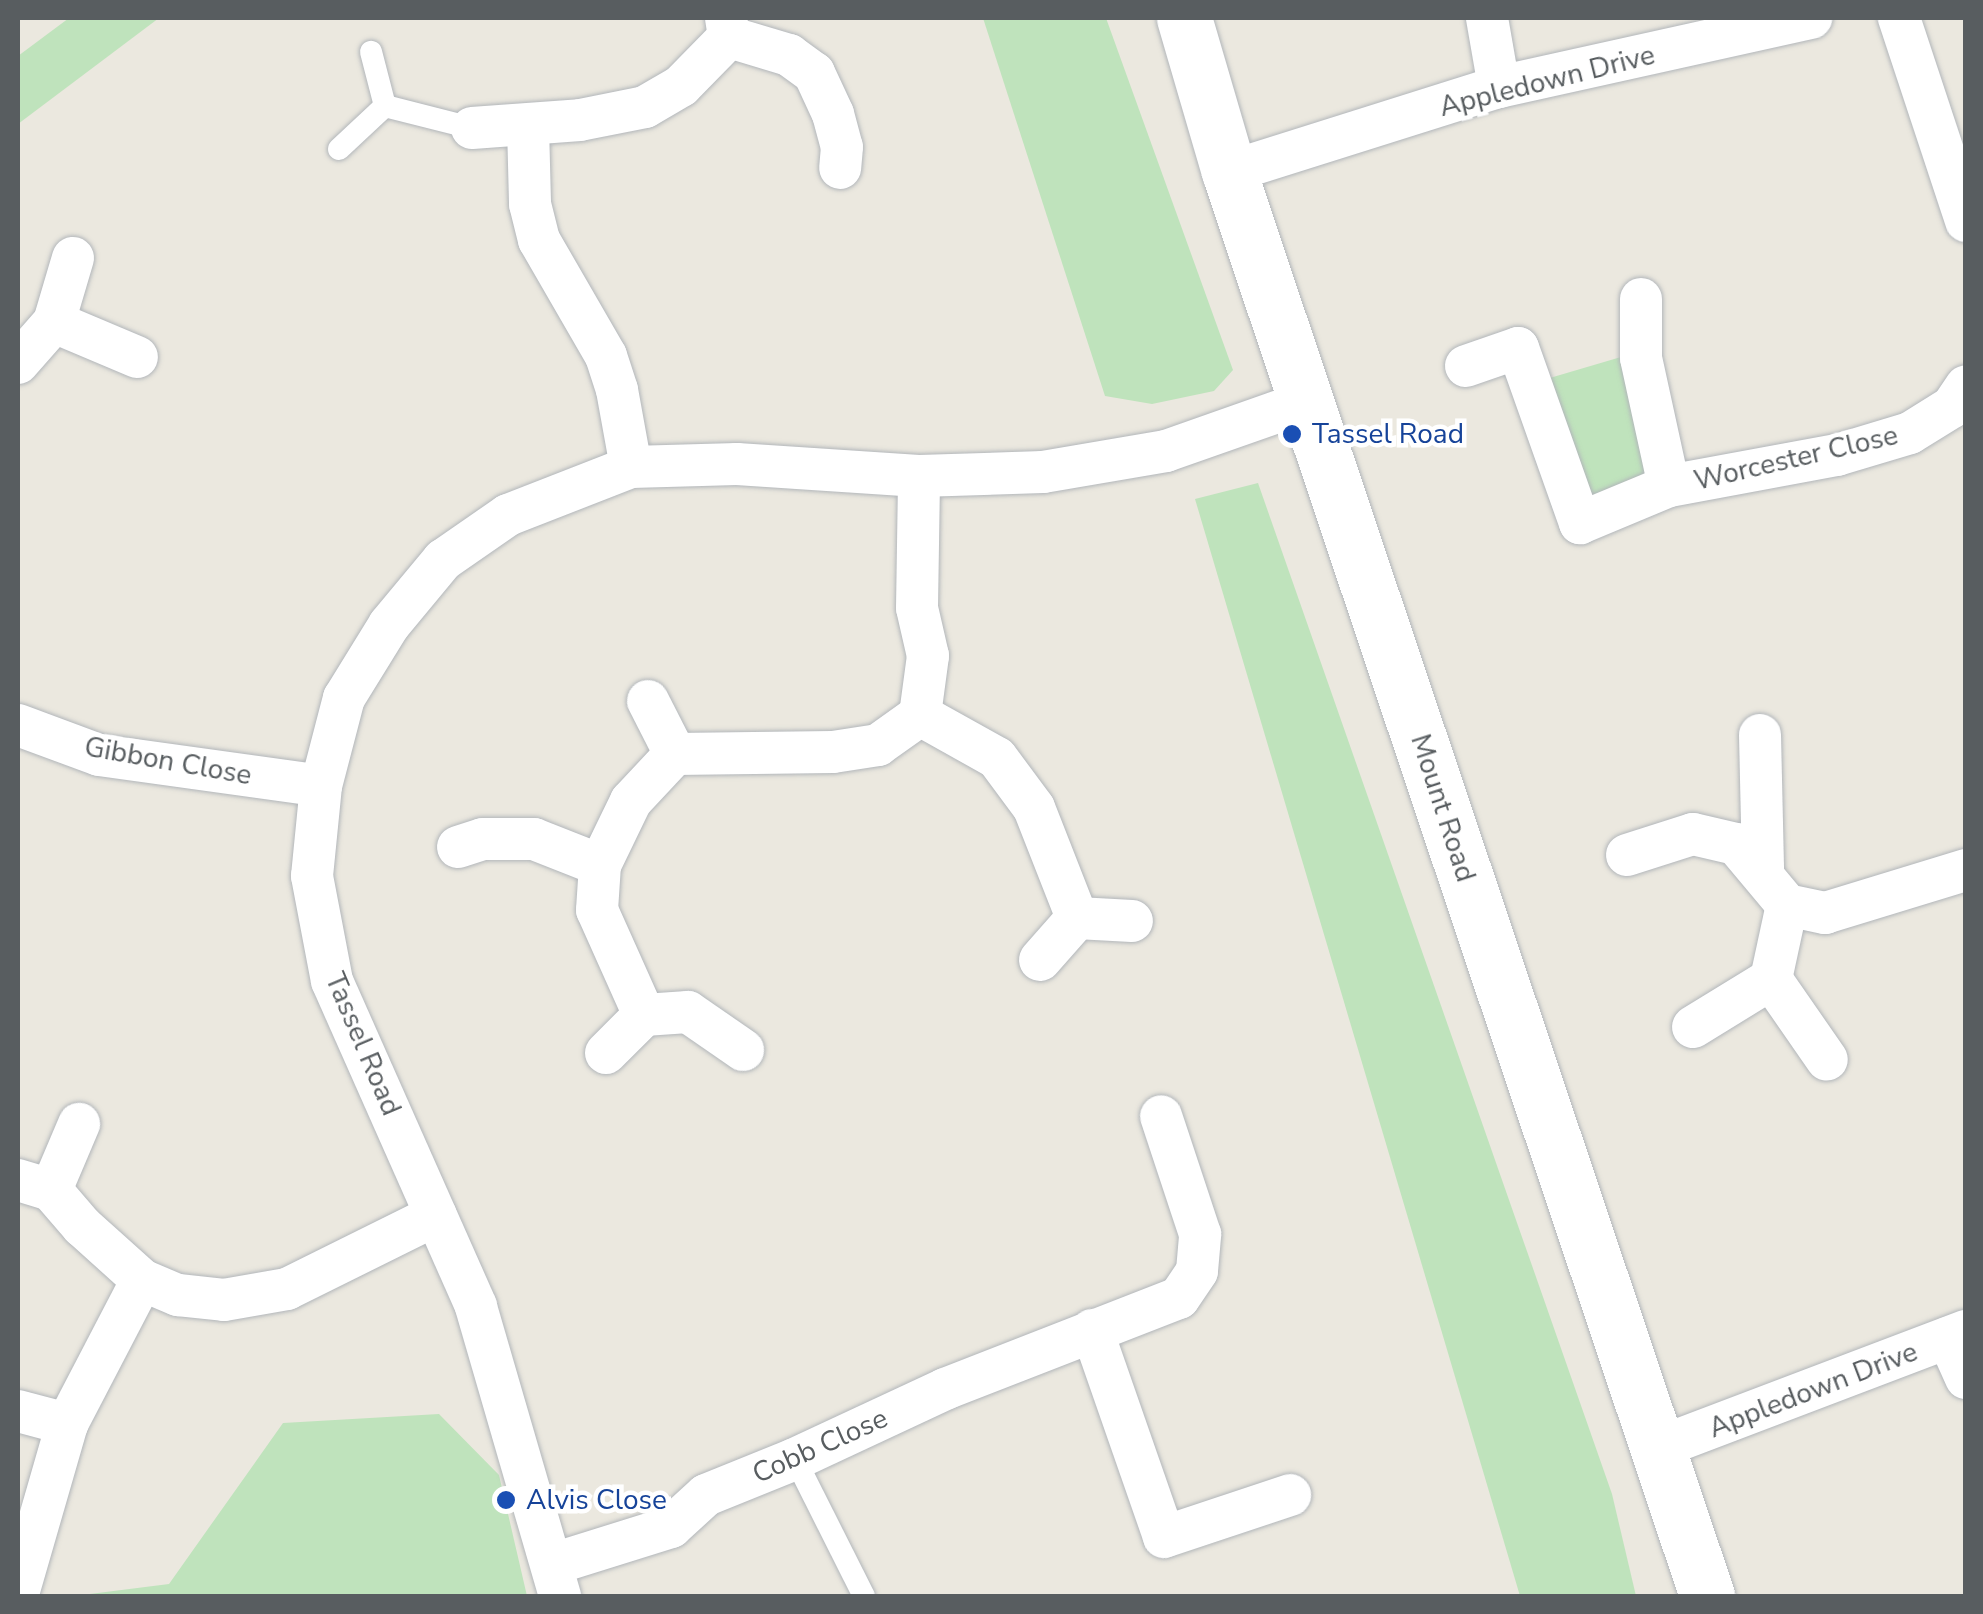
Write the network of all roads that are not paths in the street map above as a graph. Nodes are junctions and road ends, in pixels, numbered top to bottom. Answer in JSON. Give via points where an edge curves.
{"nodes":[{"id":1,"x":1184,"y":18,"type":"edge"},
{"id":2,"x":1487,"y":18,"type":"edge"},
{"id":3,"x":1810,"y":18,"type":"edge"},
{"id":4,"x":1899,"y":18,"type":"edge"},
{"id":5,"x":727,"y":28,"type":"edge"},
{"id":6,"x":371,"y":52,"type":"dead end"},
{"id":7,"x":1500,"y":87,"type":"junction"},
{"id":8,"x":385,"y":106,"type":"junction"},
{"id":9,"x":528,"y":126,"type":"junction"},
{"id":10,"x":472,"y":128,"type":"joint"},
{"id":11,"x":339,"y":148,"type":"dead end"},
{"id":12,"x":840,"y":168,"type":"dead end"},
{"id":13,"x":1229,"y":172,"type":"junction"},
{"id":14,"x":1966,"y":220,"type":"edge"},
{"id":15,"x":73,"y":258,"type":"dead end"},
{"id":16,"x":1642,"y":300,"type":"dead end"},
{"id":17,"x":54,"y":322,"type":"junction"},
{"id":18,"x":137,"y":357,"type":"dead end"},
{"id":19,"x":18,"y":363,"type":"edge"},
{"id":20,"x":1466,"y":366,"type":"dead end"},
{"id":21,"x":1966,"y":386,"type":"edge"},
{"id":22,"x":1308,"y":402,"type":"junction"},
{"id":23,"x":631,"y":468,"type":"junction"},
{"id":24,"x":920,"y":476,"type":"junction"},
{"id":25,"x":1668,"y":486,"type":"junction"},
{"id":26,"x":648,"y":701,"type":"dead end"},
{"id":27,"x":920,"y":715,"type":"junction"},
{"id":28,"x":18,"y":725,"type":"edge"},
{"id":29,"x":1760,"y":735,"type":"dead end"},
{"id":30,"x":676,"y":754,"type":"junction"},
{"id":31,"x":320,"y":786,"type":"junction"},
{"id":32,"x":458,"y":847,"type":"dead end"},
{"id":33,"x":1627,"y":855,"type":"dead end"},
{"id":34,"x":600,"y":865,"type":"junction"},
{"id":35,"x":1966,"y":870,"type":"edge"},
{"id":36,"x":1775,"y":888,"type":"junction"},
{"id":37,"x":1077,"y":918,"type":"junction"},
{"id":38,"x":1132,"y":921,"type":"dead end"},
{"id":39,"x":1040,"y":960,"type":"dead end"},
{"id":40,"x":1770,"y":979,"type":"junction"},
{"id":41,"x":644,"y":1015,"type":"junction"},
{"id":42,"x":1693,"y":1027,"type":"dead end"},
{"id":43,"x":743,"y":1050,"type":"dead end"},
{"id":44,"x":606,"y":1054,"type":"dead end"},
{"id":45,"x":1827,"y":1060,"type":"dead end"},
{"id":46,"x":1161,"y":1116,"type":"dead end"},
{"id":47,"x":79,"y":1124,"type":"dead end"},
{"id":48,"x":34,"y":1185,"type":"edge"},
{"id":49,"x":436,"y":1215,"type":"junction"},
{"id":50,"x":142,"y":1280,"type":"junction"},
{"id":51,"x":1092,"y":1330,"type":"junction"},
{"id":52,"x":1957,"y":1334,"type":"edge"},
{"id":53,"x":1966,"y":1378,"type":"edge"},
{"id":54,"x":18,"y":1411,"type":"edge"},
{"id":55,"x":67,"y":1424,"type":"junction"},
{"id":56,"x":1660,"y":1447,"type":"junction"},
{"id":57,"x":796,"y":1459,"type":"junction"},
{"id":58,"x":1290,"y":1495,"type":"dead end"},
{"id":59,"x":556,"y":1580,"type":"edge"},
{"id":60,"x":18,"y":1594,"type":"edge"},
{"id":61,"x":864,"y":1596,"type":"edge"},
{"id":62,"x":1707,"y":1596,"type":"edge"}],
"edges":[{"from":1,"to":13,"type":"street","name":"Mount Road"},
{"from":2,"to":7,"type":"street"},
{"from":3,"to":7,"type":"street","name":"Appledown Drive"},
{"from":4,"to":14,"type":"street"},
{"from":5,"to":9,"type":"street","via":[[681,86],[646,107]]},
{"from":5,"to":12,"type":"street","via":[[789,54],[814,73],[833,114]]},
{"from":6,"to":8,"type":"lane"},
{"from":7,"to":13,"type":"street","name":"Appledown Drive"},
{"from":8,"to":10,"type":"lane"},
{"from":8,"to":11,"type":"lane"},
{"from":9,"to":10,"type":"street"},
{"from":9,"to":23,"type":"street","via":[[530,204],[540,240],[606,356]]},
{"from":13,"to":22,"type":"street","name":"Mount Road"},
{"from":15,"to":17,"type":"street"},
{"from":16,"to":25,"type":"street","name":"Worcester Close","via":[[1641,358]]},
{"from":17,"to":18,"type":"street"},
{"from":17,"to":19,"type":"street"},
{"from":20,"to":25,"type":"street","name":"Worcester Close","via":[[1518,348],[1580,523]]},
{"from":21,"to":25,"type":"street","name":"Worcester Close","via":[[1952,407],[1910,433],[1837,455]]},
{"from":22,"to":24,"type":"street","name":"Tassel Road","via":[[1166,451],[1043,472]]},
{"from":22,"to":56,"type":"street","name":"Mount Road"},
{"from":23,"to":24,"type":"street","name":"Tassel Road","via":[[737,464]]},
{"from":23,"to":31,"type":"street","name":"Tassel Road","via":[[508,514],[442,560],[389,625],[344,698]]},
{"from":24,"to":27,"type":"street","via":[[918,608],[928,656]]},
{"from":26,"to":30,"type":"street"},
{"from":27,"to":30,"type":"street","via":[[878,744],[832,752]]},
{"from":27,"to":37,"type":"street","via":[[997,758],[1034,808]]},
{"from":28,"to":31,"type":"street","name":"Gibbon Close","via":[[99,755]]},
{"from":29,"to":36,"type":"street"},
{"from":30,"to":34,"type":"street","via":[[631,801]]},
{"from":31,"to":49,"type":"street","name":"Tassel Road","via":[[312,876],[332,980]]},
{"from":32,"to":34,"type":"street","via":[[483,839],[534,839]]},
{"from":33,"to":36,"type":"street","via":[[1693,834],[1736,844]]},
{"from":34,"to":41,"type":"street","via":[[597,910]]},
{"from":35,"to":36,"type":"street","via":[[1826,914]]},
{"from":36,"to":40,"type":"street"},
{"from":37,"to":38,"type":"street"},
{"from":37,"to":39,"type":"street"},
{"from":40,"to":42,"type":"street"},
{"from":40,"to":45,"type":"street"},
{"from":41,"to":43,"type":"street","via":[[688,1012]]},
{"from":41,"to":44,"type":"street"},
{"from":46,"to":51,"type":"street","name":"Cobb Close","via":[[1200,1234],[1196,1271],[1179,1298]]},
{"from":47,"to":48,"type":"street"},
{"from":48,"to":50,"type":"street"},
{"from":49,"to":50,"type":"street","via":[[287,1289],[224,1300],[178,1295]]},
{"from":49,"to":59,"type":"street","name":"Tassel Road","via":[[476,1306]]},
{"from":50,"to":55,"type":"street"},
{"from":51,"to":57,"type":"street","name":"Cobb Close","via":[[944,1389]]},
{"from":51,"to":58,"type":"street","via":[[1164,1537]]},
{"from":52,"to":53,"type":"street"},
{"from":52,"to":56,"type":"street","name":"Appledown Drive"},
{"from":54,"to":55,"type":"street"},
{"from":55,"to":60,"type":"street"},
{"from":56,"to":62,"type":"street","name":"Mount Road"},
{"from":57,"to":59,"type":"street","name":"Cobb Close","via":[[706,1495],[671,1527]]},
{"from":57,"to":61,"type":"lane"}]}
